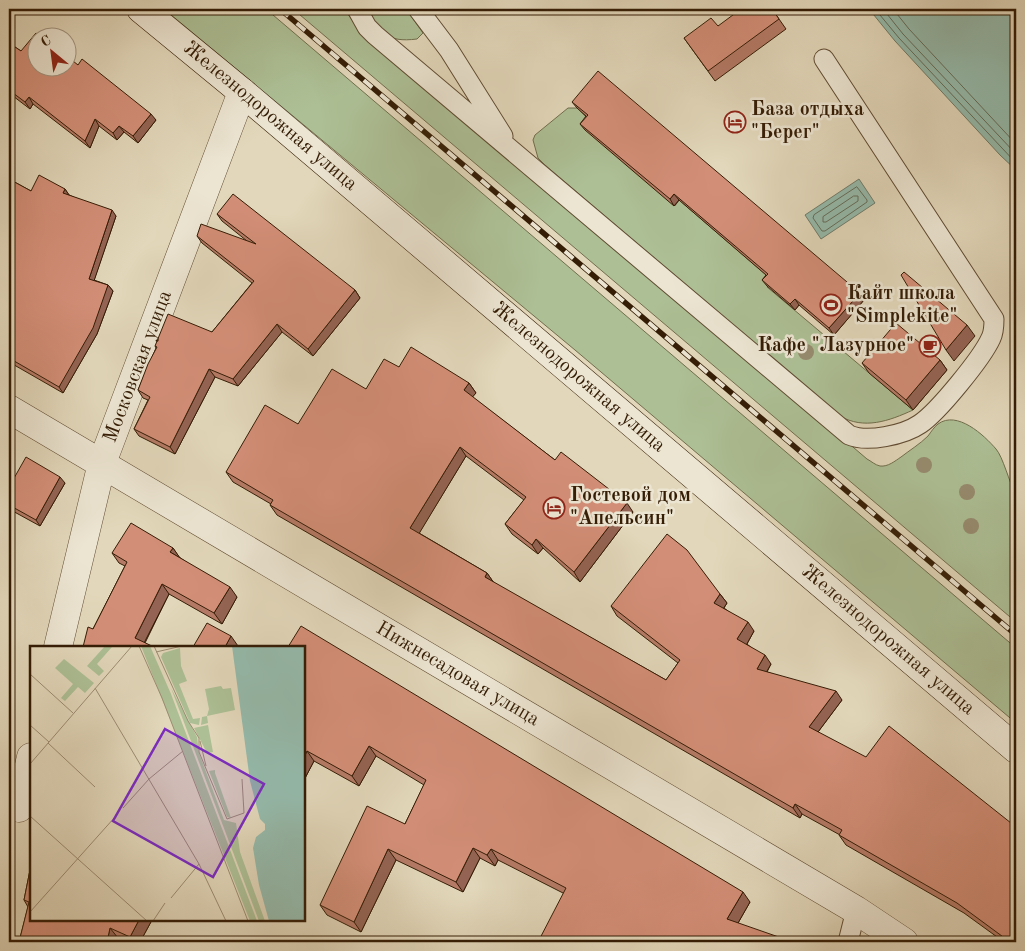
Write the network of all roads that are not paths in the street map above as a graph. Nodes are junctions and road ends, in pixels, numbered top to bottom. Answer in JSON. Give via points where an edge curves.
{"nodes":[{"id":1,"x":141,"y":9,"type":"edge"},
{"id":2,"x":357,"y":9,"type":"edge"},
{"id":3,"x":418,"y":9,"type":"edge"},
{"id":4,"x":824,"y":59,"type":"dead end"},
{"id":5,"x":242,"y":92,"type":"junction"},
{"id":6,"x":510,"y":148,"type":"junction"},
{"id":7,"x":9,"y":409,"type":"edge"},
{"id":8,"x":102,"y":463,"type":"junction"},
{"id":9,"x":58,"y":646,"type":"edge"},
{"id":10,"x":1016,"y":749,"type":"edge"},
{"id":11,"x":30,"y":761,"type":"edge"},
{"id":12,"x":19,"y":808,"type":"dead end"},
{"id":13,"x":856,"y":910,"type":"junction"},
{"id":14,"x":848,"y":942,"type":"edge"},
{"id":15,"x":904,"y":942,"type":"edge"}],
"edges":[{"from":1,"to":5,"type":"street","name":"Железнодорожная улица"},
{"from":2,"to":6,"type":"lane","via":[[375,36]]},
{"from":3,"to":6,"type":"lane","via":[[454,58]]},
{"from":4,"to":6,"type":"lane","via":[[994,319],[992,337],[974,365],[935,411],[920,424],[902,432],[884,437],[856,438],[849,435]]},
{"from":5,"to":8,"type":"street","name":"Московская улица"},
{"from":5,"to":10,"type":"street","name":"Железнодорожная улица"},
{"from":7,"to":8,"type":"street","name":"Нижнесадовая улица"},
{"from":8,"to":9,"type":"street","name":"Московская улица"},
{"from":8,"to":13,"type":"street","name":"Нижнесадовая улица"},
{"from":11,"to":12,"type":"street"},
{"from":13,"to":14,"type":"lane"},
{"from":13,"to":15,"type":"street","name":"Нижнесадовая улица"}]}
